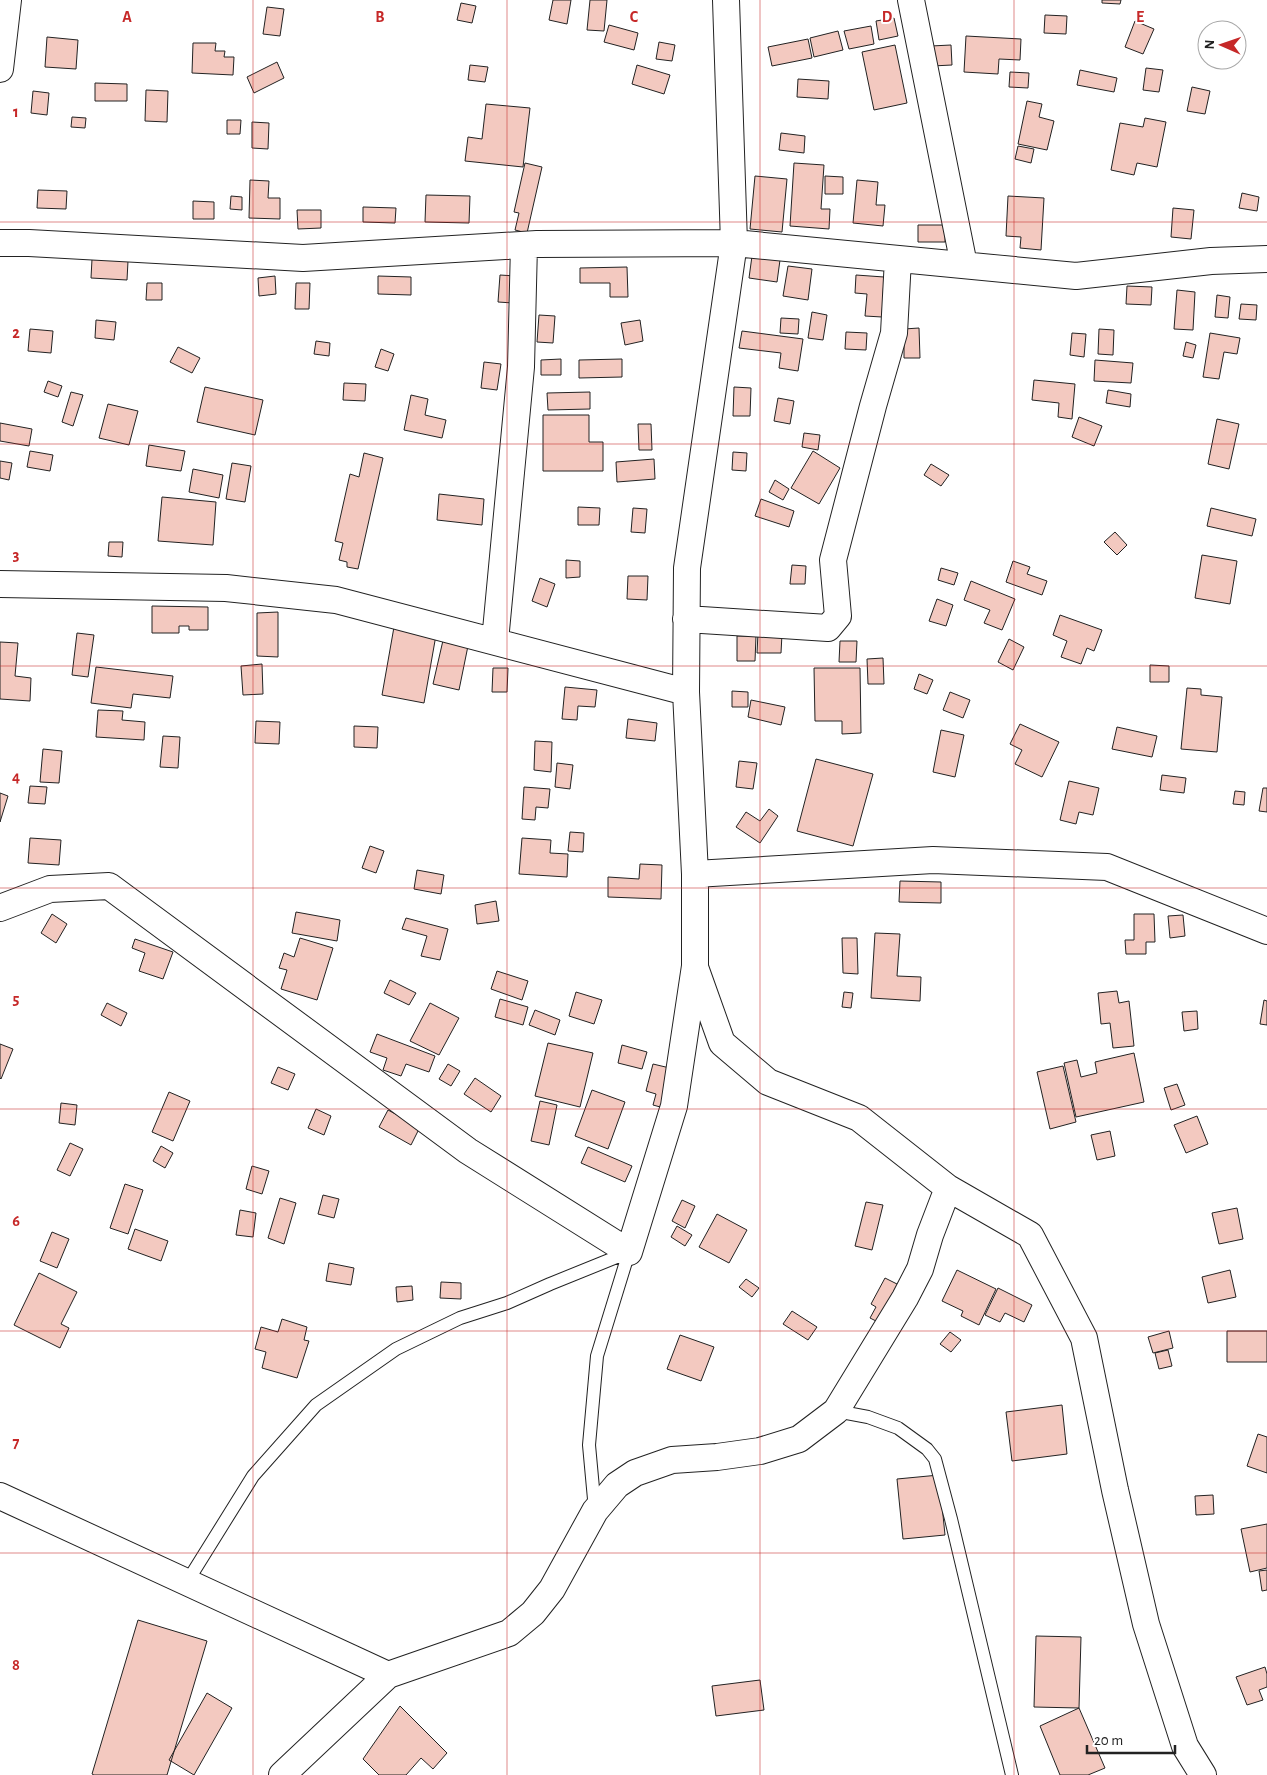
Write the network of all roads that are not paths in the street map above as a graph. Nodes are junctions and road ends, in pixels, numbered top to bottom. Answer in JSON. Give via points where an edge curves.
{"nodes":[{"id":1,"x":8,"y":0,"type":"edge"},
{"id":2,"x":726,"y":0,"type":"edge"},
{"id":3,"x":911,"y":0,"type":"edge"},
{"id":4,"x":0,"y":69,"type":"edge"},
{"id":5,"x":734,"y":242,"type":"junction"},
{"id":6,"x":0,"y":243,"type":"edge"},
{"id":7,"x":524,"y":245,"type":"junction"},
{"id":8,"x":898,"y":259,"type":"junction"},
{"id":9,"x":1267,"y":259,"type":"edge"},
{"id":10,"x":964,"y":265,"type":"junction"},
{"id":11,"x":0,"y":584,"type":"edge"},
{"id":12,"x":686,"y":619,"type":"junction"},
{"id":13,"x":495,"y":641,"type":"junction"},
{"id":14,"x":686,"y":692,"type":"junction"},
{"id":15,"x":695,"y":874,"type":"junction"},
{"id":16,"x":0,"y":908,"type":"edge"},
{"id":17,"x":1267,"y":931,"type":"edge"},
{"id":18,"x":694,"y":966,"type":"junction"},
{"id":19,"x":948,"y":1188,"type":"junction"},
{"id":20,"x":628,"y":1252,"type":"junction"},
{"id":21,"x":836,"y":1411,"type":"junction"},
{"id":22,"x":0,"y":1496,"type":"edge"},
{"id":23,"x":595,"y":1511,"type":"junction"},
{"id":24,"x":187,"y":1582,"type":"junction"},
{"id":25,"x":388,"y":1675,"type":"junction"},
{"id":26,"x":282,"y":1775,"type":"edge"},
{"id":27,"x":1012,"y":1775,"type":"edge"},
{"id":28,"x":1202,"y":1775,"type":"edge"}],
"edges":[{"from":1,"to":4,"type":"street"},
{"from":2,"to":5,"type":"street"},
{"from":3,"to":10,"type":"street"},
{"from":5,"to":7,"type":"street"},
{"from":5,"to":8,"type":"street"},
{"from":5,"to":12,"type":"street","via":[[687,568]]},
{"from":6,"to":7,"type":"street","via":[[303,258]]},
{"from":7,"to":13,"type":"street","via":[[522,367]]},
{"from":8,"to":10,"type":"street"},
{"from":8,"to":12,"type":"street","via":[[894,333],[833,560],[838,616],[828,628]]},
{"from":9,"to":10,"type":"street","via":[[1211,261],[1076,276]]},
{"from":11,"to":13,"type":"street","via":[[226,588],[336,600]]},
{"from":12,"to":14,"type":"street"},
{"from":13,"to":14,"type":"street"},
{"from":14,"to":15,"type":"street"},
{"from":15,"to":17,"type":"street","via":[[933,860],[1107,867]]},
{"from":15,"to":18,"type":"street"},
{"from":16,"to":20,"type":"street","via":[[50,889],[108,886],[468,1151]]},
{"from":18,"to":19,"type":"street","via":[[722,1043],[768,1082],[859,1118]]},
{"from":18,"to":20,"type":"street","via":[[674,1106]]},
{"from":19,"to":21,"type":"street","via":[[920,1269]]},
{"from":19,"to":28,"type":"street","via":[[1030,1236],[1084,1338],[1146,1624],[1185,1746]]},
{"from":20,"to":23,"type":"lane","via":[[597,1356],[590,1445]]},
{"from":20,"to":24,"type":"lane","via":[[507,1303],[460,1318],[404,1345],[316,1406],[254,1476]]},
{"from":21,"to":23,"type":"street","via":[[791,1442],[760,1451],[672,1460],[635,1472],[617,1485]]},
{"from":21,"to":27,"type":"lane","via":[[868,1417],[898,1428],[927,1449],[934,1459]]},
{"from":22,"to":24,"type":"street"},
{"from":23,"to":25,"type":"street","via":[[552,1589],[527,1618],[509,1632]]},
{"from":24,"to":25,"type":"street"},
{"from":25,"to":26,"type":"street"}]}
